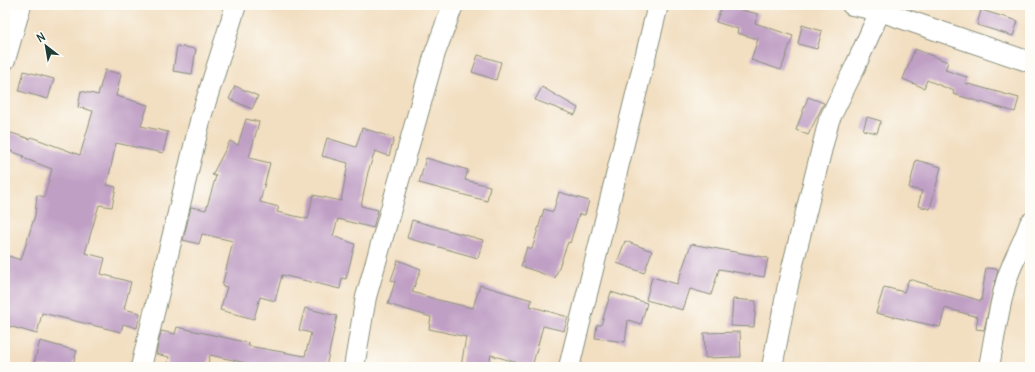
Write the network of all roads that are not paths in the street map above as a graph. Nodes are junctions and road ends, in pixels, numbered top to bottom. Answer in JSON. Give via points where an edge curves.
{"nodes":[{"id":1,"x":20,"y":5,"type":"edge"},
{"id":2,"x":236,"y":5,"type":"edge"},
{"id":3,"x":453,"y":5,"type":"edge"},
{"id":4,"x":658,"y":5,"type":"edge"},
{"id":5,"x":852,"y":5,"type":"edge"},
{"id":6,"x":880,"y":11,"type":"junction"},
{"id":7,"x":5,"y":60,"type":"edge"},
{"id":8,"x":1030,"y":62,"type":"edge"},
{"id":9,"x":1030,"y":224,"type":"edge"},
{"id":10,"x":141,"y":367,"type":"edge"},
{"id":11,"x":354,"y":367,"type":"edge"},
{"id":12,"x":569,"y":367,"type":"edge"},
{"id":13,"x":772,"y":367,"type":"edge"},
{"id":14,"x":989,"y":367,"type":"edge"}],
"edges":[{"from":1,"to":7,"type":"street"},
{"from":2,"to":10,"type":"street","via":[[201,117]]},
{"from":3,"to":11,"type":"street","via":[[435,53],[366,297]]},
{"from":4,"to":12,"type":"street"},
{"from":5,"to":6,"type":"street"},
{"from":6,"to":8,"type":"street"},
{"from":6,"to":13,"type":"street","via":[[829,120],[789,280]]},
{"from":9,"to":14,"type":"street","via":[[1005,285]]}]}
